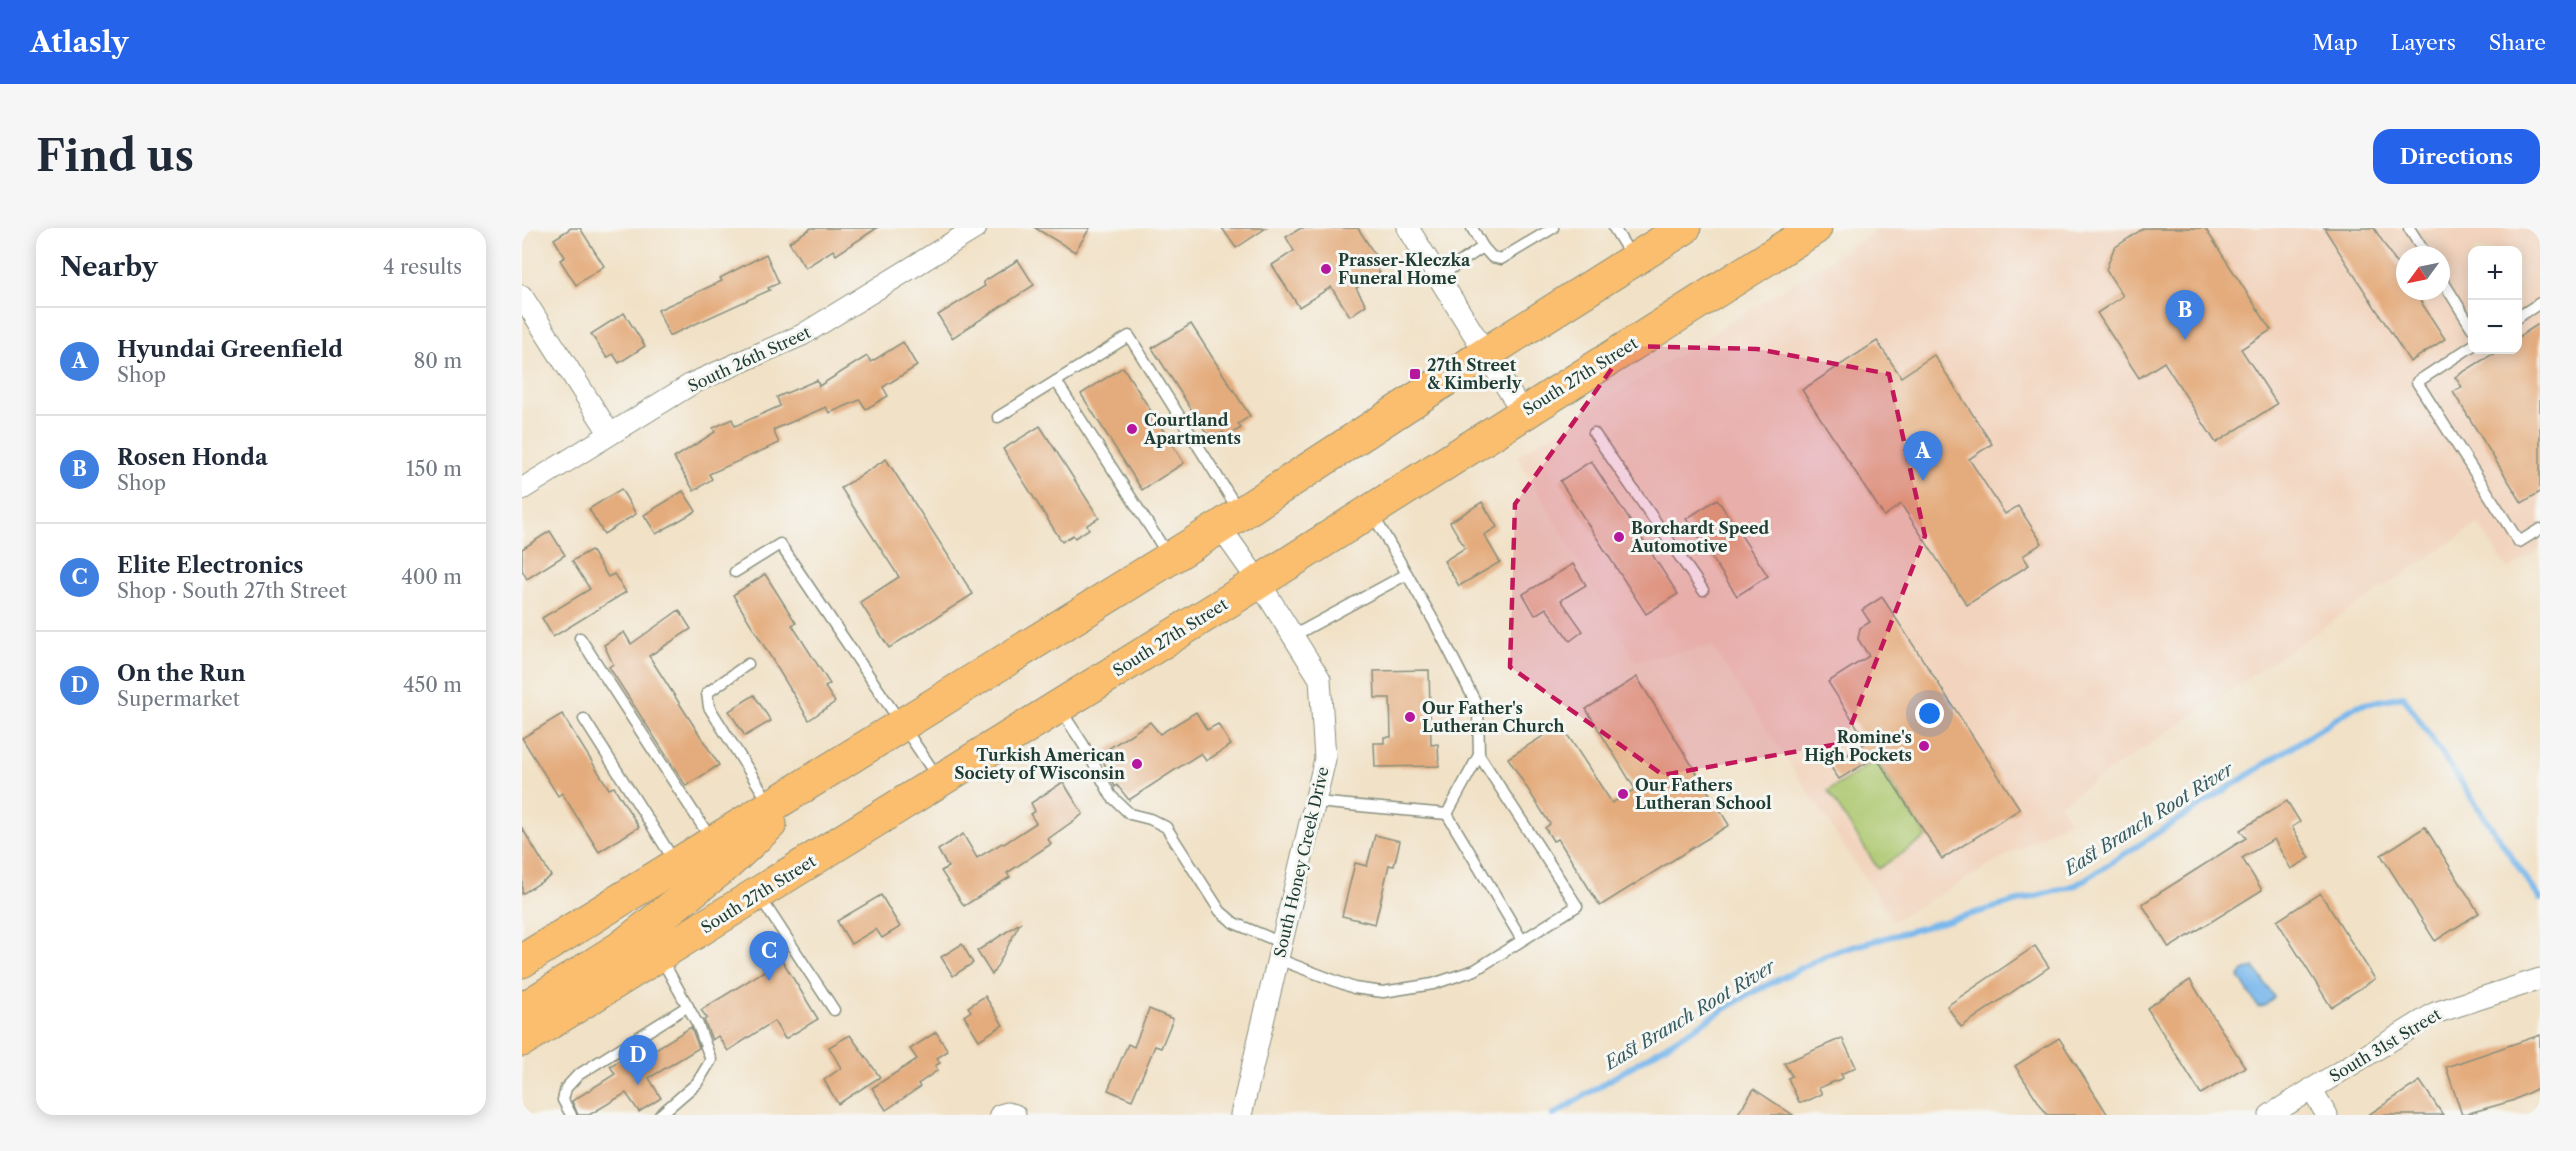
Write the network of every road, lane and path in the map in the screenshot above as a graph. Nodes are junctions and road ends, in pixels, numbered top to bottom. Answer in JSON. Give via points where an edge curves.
{"nodes":[{"id":1,"x":976,"y":228,"type":"edge"},
{"id":2,"x":1408,"y":228,"type":"edge"},
{"id":3,"x":1472,"y":228,"type":"edge"},
{"id":4,"x":1553,"y":228,"type":"edge"},
{"id":5,"x":1614,"y":228,"type":"edge"},
{"id":6,"x":1684,"y":228,"type":"edge"},
{"id":7,"x":1815,"y":228,"type":"edge"},
{"id":8,"x":2409,"y":228,"type":"edge"},
{"id":9,"x":2420,"y":246,"type":"edge"},
{"id":10,"x":1483,"y":247,"type":"junction"},
{"id":11,"x":1634,"y":260,"type":"junction"},
{"id":12,"x":1438,"y":277,"type":"junction"},
{"id":13,"x":2450,"y":293,"type":"edge"},
{"id":14,"x":522,"y":296,"type":"edge"},
{"id":15,"x":2540,"y":303,"type":"edge"},
{"id":16,"x":2522,"y":314,"type":"edge"},
{"id":17,"x":2468,"y":322,"type":"edge"},
{"id":18,"x":2468,"y":349,"type":"edge"},
{"id":19,"x":1485,"y":354,"type":"junction"},
{"id":20,"x":1056,"y":381,"type":"junction"},
{"id":21,"x":1522,"y":412,"type":"junction"},
{"id":22,"x":998,"y":417,"type":"dead end"},
{"id":23,"x":1594,"y":433,"type":"dead end"},
{"id":24,"x":610,"y":434,"type":"junction"},
{"id":25,"x":522,"y":489,"type":"edge"},
{"id":26,"x":1370,"y":510,"type":"junction"},
{"id":27,"x":1231,"y":520,"type":"junction"},
{"id":28,"x":2540,"y":528,"type":"edge"},
{"id":29,"x":1170,"y":558,"type":"junction"},
{"id":30,"x":735,"y":572,"type":"dead end"},
{"id":31,"x":1407,"y":574,"type":"junction"},
{"id":32,"x":1259,"y":582,"type":"junction"},
{"id":33,"x":1703,"y":591,"type":"dead end"},
{"id":34,"x":1293,"y":636,"type":"junction"},
{"id":35,"x":580,"y":638,"type":"dead end"},
{"id":36,"x":748,"y":664,"type":"dead end"},
{"id":37,"x":1058,"y":707,"type":"junction"},
{"id":38,"x":584,"y":719,"type":"dead end"},
{"id":39,"x":903,"y":725,"type":"junction"},
{"id":40,"x":1479,"y":755,"type":"junction"},
{"id":41,"x":940,"y":780,"type":"junction"},
{"id":42,"x":1316,"y":802,"type":"junction"},
{"id":43,"x":774,"y":812,"type":"junction"},
{"id":44,"x":1447,"y":814,"type":"junction"},
{"id":45,"x":713,"y":842,"type":"junction"},
{"id":46,"x":677,"y":865,"type":"junction"},
{"id":47,"x":758,"y":894,"type":"junction"},
{"id":48,"x":1522,"y":940,"type":"junction"},
{"id":49,"x":1280,"y":951,"type":"junction"},
{"id":50,"x":659,"y":955,"type":"junction"},
{"id":51,"x":522,"y":961,"type":"edge"},
{"id":52,"x":2540,"y":979,"type":"edge"},
{"id":53,"x":688,"y":1006,"type":"junction"},
{"id":54,"x":522,"y":1010,"type":"edge"},
{"id":55,"x":834,"y":1010,"type":"dead end"},
{"id":56,"x":522,"y":1040,"type":"edge"},
{"id":57,"x":2311,"y":1089,"type":"junction"},
{"id":58,"x":571,"y":1115,"type":"edge"},
{"id":59,"x":660,"y":1115,"type":"edge"},
{"id":60,"x":1241,"y":1115,"type":"edge"},
{"id":61,"x":2270,"y":1115,"type":"edge"},
{"id":62,"x":2327,"y":1115,"type":"edge"}],
"edges":[{"from":1,"to":24,"type":"street","name":"South 26th Street","via":[[802,336],[693,384]]},
{"from":2,"to":12,"type":"street"},
{"from":3,"to":10,"type":"lane"},
{"from":4,"to":10,"type":"lane","via":[[1501,259]]},
{"from":5,"to":11,"type":"lane"},
{"from":6,"to":11,"type":"main road"},
{"from":7,"to":21,"type":"main road","name":"South 27th Street"},
{"from":8,"to":9,"type":"lane"},
{"from":10,"to":12,"type":"lane"},
{"from":11,"to":19,"type":"main road"},
{"from":12,"to":19,"type":"street"},
{"from":13,"to":17,"type":"lane"},
{"from":14,"to":24,"type":"street"},
{"from":15,"to":16,"type":"lane"},
{"from":18,"to":28,"type":"lane","via":[[2417,382],[2519,542]]},
{"from":19,"to":21,"type":"street"},
{"from":19,"to":27,"type":"main road"},
{"from":20,"to":22,"type":"lane"},
{"from":20,"to":27,"type":"lane","via":[[1129,336]]},
{"from":20,"to":29,"type":"lane"},
{"from":21,"to":26,"type":"main road","name":"South 27th Street"},
{"from":23,"to":33,"type":"lane"},
{"from":24,"to":25,"type":"street","name":"South 26th Street"},
{"from":26,"to":31,"type":"lane"},
{"from":26,"to":32,"type":"main road","name":"South 27th Street"},
{"from":27,"to":29,"type":"main road"},
{"from":27,"to":32,"type":"street","name":"South Honey Creek Drive"},
{"from":29,"to":39,"type":"main road"},
{"from":30,"to":39,"type":"lane","via":[[780,544]]},
{"from":31,"to":34,"type":"lane"},
{"from":31,"to":40,"type":"lane","via":[[1478,707]]},
{"from":32,"to":34,"type":"street","name":"South Honey Creek Drive"},
{"from":32,"to":37,"type":"main road","name":"South 27th Street"},
{"from":34,"to":42,"type":"street","name":"South Honey Creek Drive","via":[[1320,678],[1325,759]]},
{"from":35,"to":45,"type":"lane"},
{"from":36,"to":43,"type":"lane","via":[[707,693],[709,707]]},
{"from":37,"to":41,"type":"main road","name":"South 27th Street"},
{"from":37,"to":49,"type":"lane","via":[[1111,796],[1130,814],[1166,827],[1220,911]]},
{"from":38,"to":46,"type":"lane"},
{"from":39,"to":41,"type":"lane"},
{"from":39,"to":43,"type":"main road","via":[[829,770]]},
{"from":40,"to":44,"type":"lane"},
{"from":40,"to":48,"type":"lane","via":[[1577,906]]},
{"from":41,"to":47,"type":"main road","name":"South 27th Street"},
{"from":42,"to":44,"type":"lane"},
{"from":42,"to":49,"type":"street","name":"South Honey Creek Drive"},
{"from":43,"to":45,"type":"main road"},
{"from":43,"to":54,"type":"main road","via":[[727,864],[620,948]]},
{"from":44,"to":48,"type":"lane"},
{"from":45,"to":46,"type":"main road"},
{"from":46,"to":51,"type":"main road"},
{"from":47,"to":50,"type":"main road","name":"South 27th Street"},
{"from":47,"to":55,"type":"lane"},
{"from":48,"to":49,"type":"lane","via":[[1475,970],[1433,984],[1383,992],[1354,988]]},
{"from":49,"to":60,"type":"street","name":"South Honey Creek Drive"},
{"from":50,"to":53,"type":"lane"},
{"from":50,"to":56,"type":"main road","name":"South 27th Street"},
{"from":52,"to":57,"type":"street","name":"South 31st Street","via":[[2435,1013]]},
{"from":53,"to":58,"type":"lane","via":[[578,1075],[566,1088],[563,1100]]},
{"from":53,"to":59,"type":"lane","via":[[711,1060],[697,1083]]},
{"from":57,"to":61,"type":"street","name":"South 31st Street"},
{"from":57,"to":62,"type":"street"}]}
